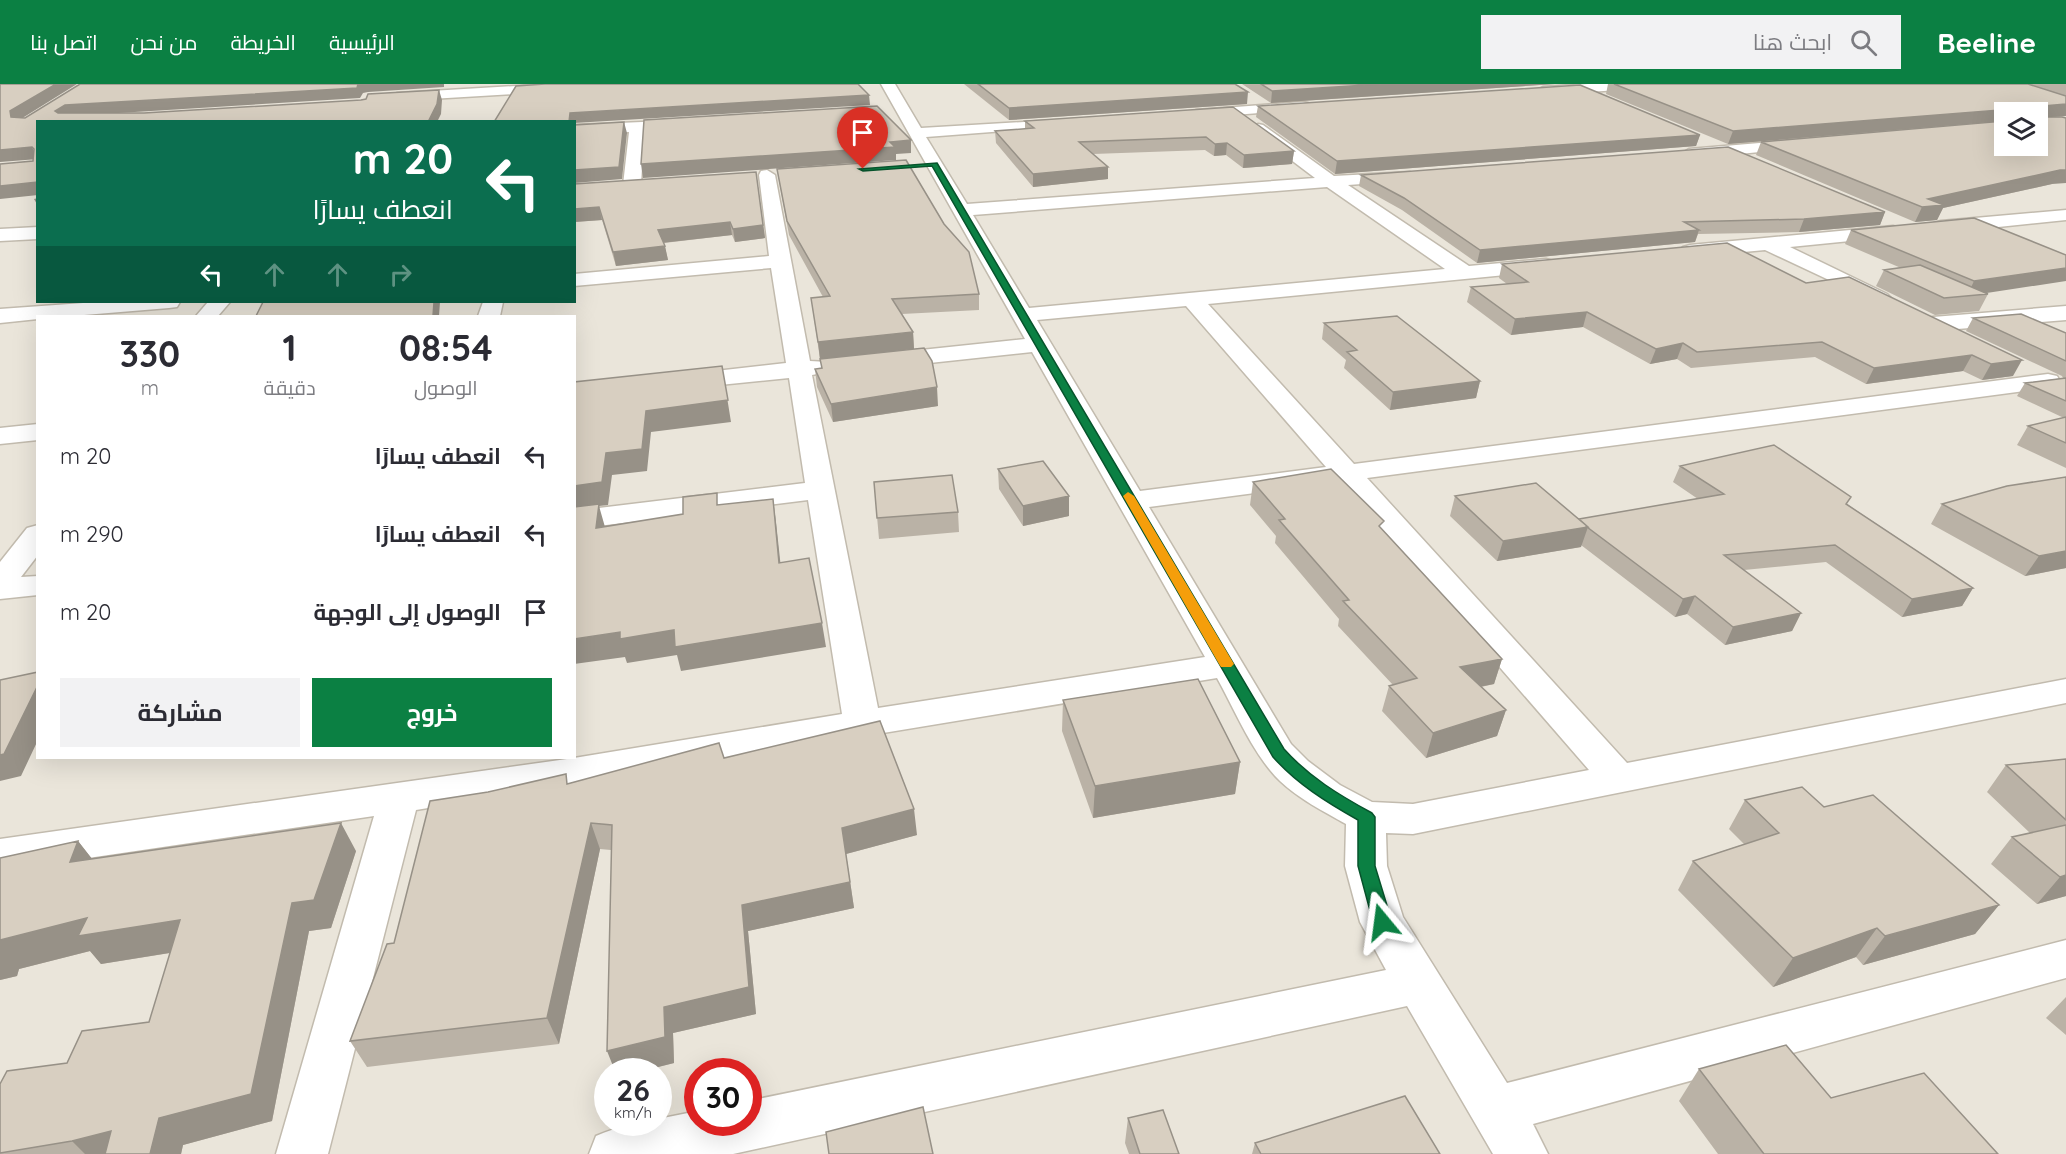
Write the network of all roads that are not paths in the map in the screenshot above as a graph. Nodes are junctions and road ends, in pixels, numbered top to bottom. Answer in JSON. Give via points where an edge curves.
{"nodes":[{"id":1,"x":1649,"y":84,"type":"edge"},
{"id":2,"x":616,"y":88,"type":"edge"},
{"id":3,"x":1534,"y":88,"type":"edge"},
{"id":4,"x":1576,"y":88,"type":"junction"},
{"id":5,"x":1248,"y":96,"type":"dead end"},
{"id":6,"x":380,"y":98,"type":"edge"},
{"id":7,"x":1608,"y":102,"type":"edge"},
{"id":8,"x":1313,"y":105,"type":"edge"},
{"id":9,"x":1266,"y":109,"type":"junction"},
{"id":10,"x":897,"y":110,"type":"edge"},
{"id":11,"x":1235,"y":111,"type":"junction"},
{"id":12,"x":1176,"y":115,"type":"edge"},
{"id":13,"x":1081,"y":122,"type":"edge"},
{"id":14,"x":707,"y":123,"type":"edge"},
{"id":15,"x":638,"y":127,"type":"junction"},
{"id":16,"x":576,"y":130,"type":"edge"},
{"id":17,"x":1695,"y":138,"type":"edge"},
{"id":18,"x":1820,"y":143,"type":"edge"},
{"id":19,"x":1727,"y":151,"type":"junction"},
{"id":20,"x":1669,"y":155,"type":"edge"},
{"id":21,"x":1760,"y":165,"type":"edge"},
{"id":22,"x":1424,"y":174,"type":"edge"},
{"id":23,"x":764,"y":175,"type":"edge"},
{"id":24,"x":1330,"y":181,"type":"junction"},
{"id":25,"x":654,"y":183,"type":"edge"},
{"id":26,"x":963,"y":210,"type":"junction"},
{"id":27,"x":2066,"y":215,"type":"edge"},
{"id":28,"x":1880,"y":216,"type":"edge"},
{"id":29,"x":1924,"y":229,"type":"edge"},
{"id":30,"x":36,"y":233,"type":"edge"},
{"id":31,"x":0,"y":235,"type":"edge"},
{"id":32,"x":1768,"y":243,"type":"junction"},
{"id":33,"x":1675,"y":253,"type":"edge"},
{"id":34,"x":780,"y":261,"type":"junction"},
{"id":35,"x":1570,"y":263,"type":"edge"},
{"id":36,"x":1465,"y":273,"type":"junction"},
{"id":37,"x":576,"y":280,"type":"edge"},
{"id":38,"x":1192,"y":299,"type":"junction"},
{"id":39,"x":157,"y":303,"type":"edge"},
{"id":40,"x":218,"y":303,"type":"edge"},
{"id":41,"x":2066,"y":313,"type":"edge"},
{"id":42,"x":208,"y":315,"type":"edge"},
{"id":43,"x":1023,"y":315,"type":"junction"},
{"id":44,"x":0,"y":316,"type":"edge"},
{"id":45,"x":1933,"y":324,"type":"junction"},
{"id":46,"x":1964,"y":339,"type":"edge"},
{"id":47,"x":1039,"y":344,"type":"junction"},
{"id":48,"x":2016,"y":365,"type":"edge"},
{"id":49,"x":800,"y":370,"type":"junction"},
{"id":50,"x":657,"y":385,"type":"edge"},
{"id":51,"x":2057,"y":386,"type":"edge"},
{"id":52,"x":36,"y":432,"type":"edge"},
{"id":53,"x":0,"y":436,"type":"edge"},
{"id":54,"x":1347,"y":473,"type":"junction"},
{"id":55,"x":821,"y":490,"type":"junction"},
{"id":56,"x":1131,"y":501,"type":"junction"},
{"id":57,"x":576,"y":520,"type":"edge"},
{"id":58,"x":36,"y":537,"type":"edge"},
{"id":59,"x":0,"y":583,"type":"edge"},
{"id":60,"x":36,"y":585,"type":"edge"},
{"id":61,"x":0,"y":590,"type":"edge"},
{"id":62,"x":1227,"y":665,"type":"junction"},
{"id":63,"x":2066,"y":691,"type":"edge"},
{"id":64,"x":862,"y":723,"type":"junction"},
{"id":65,"x":1618,"y":778,"type":"junction"},
{"id":66,"x":399,"y":798,"type":"junction"},
{"id":67,"x":1366,"y":817,"type":"junction"},
{"id":68,"x":0,"y":855,"type":"edge"},
{"id":69,"x":2066,"y":959,"type":"edge"},
{"id":70,"x":1419,"y":983,"type":"junction"},
{"id":71,"x":1495,"y":1110,"type":"junction"},
{"id":72,"x":302,"y":1154,"type":"edge"},
{"id":73,"x":615,"y":1154,"type":"edge"},
{"id":74,"x":1522,"y":1154,"type":"edge"}],
"edges":[{"from":1,"to":4,"type":"street"},
{"from":2,"to":6,"type":"street"},
{"from":3,"to":4,"type":"street"},
{"from":4,"to":7,"type":"street"},
{"from":5,"to":9,"type":"street"},
{"from":8,"to":9,"type":"street"},
{"from":9,"to":11,"type":"street"},
{"from":10,"to":13,"type":"street"},
{"from":10,"to":26,"type":"street","via":[[922,165]]},
{"from":11,"to":12,"type":"street"},
{"from":11,"to":24,"type":"street"},
{"from":14,"to":15,"type":"street"},
{"from":15,"to":16,"type":"street","via":[[609,123]]},
{"from":15,"to":25,"type":"street","via":[[626,186]]},
{"from":17,"to":19,"type":"street"},
{"from":18,"to":19,"type":"street"},
{"from":19,"to":20,"type":"street"},
{"from":19,"to":21,"type":"street"},
{"from":22,"to":24,"type":"street"},
{"from":23,"to":34,"type":"street"},
{"from":24,"to":26,"type":"street"},
{"from":24,"to":36,"type":"street"},
{"from":26,"to":43,"type":"street"},
{"from":27,"to":29,"type":"street"},
{"from":28,"to":32,"type":"street","via":[[1912,230]]},
{"from":30,"to":31,"type":"street"},
{"from":32,"to":33,"type":"street"},
{"from":32,"to":45,"type":"street"},
{"from":34,"to":37,"type":"street"},
{"from":34,"to":49,"type":"street"},
{"from":35,"to":36,"type":"street"},
{"from":36,"to":38,"type":"street"},
{"from":38,"to":43,"type":"street"},
{"from":38,"to":54,"type":"street"},
{"from":39,"to":44,"type":"street"},
{"from":40,"to":42,"type":"street"},
{"from":41,"to":45,"type":"street"},
{"from":43,"to":47,"type":"street"},
{"from":45,"to":46,"type":"street"},
{"from":47,"to":49,"type":"street"},
{"from":47,"to":56,"type":"street"},
{"from":48,"to":51,"type":"street"},
{"from":49,"to":50,"type":"street"},
{"from":49,"to":55,"type":"street"},
{"from":51,"to":54,"type":"street"},
{"from":52,"to":53,"type":"street"},
{"from":54,"to":56,"type":"street"},
{"from":54,"to":65,"type":"street"},
{"from":55,"to":57,"type":"street"},
{"from":55,"to":64,"type":"street"},
{"from":56,"to":62,"type":"street"},
{"from":58,"to":59,"type":"street"},
{"from":60,"to":61,"type":"street"},
{"from":62,"to":64,"type":"street"},
{"from":62,"to":67,"type":"street","via":[[1278,753],[1294,771]]},
{"from":63,"to":65,"type":"street"},
{"from":64,"to":66,"type":"street"},
{"from":65,"to":67,"type":"street","via":[[1413,819]]},
{"from":66,"to":68,"type":"street"},
{"from":66,"to":72,"type":"street"},
{"from":67,"to":70,"type":"street","via":[[1366,866],[1382,922]]},
{"from":69,"to":71,"type":"street"},
{"from":70,"to":71,"type":"street"},
{"from":70,"to":73,"type":"street"},
{"from":71,"to":74,"type":"street"}]}
